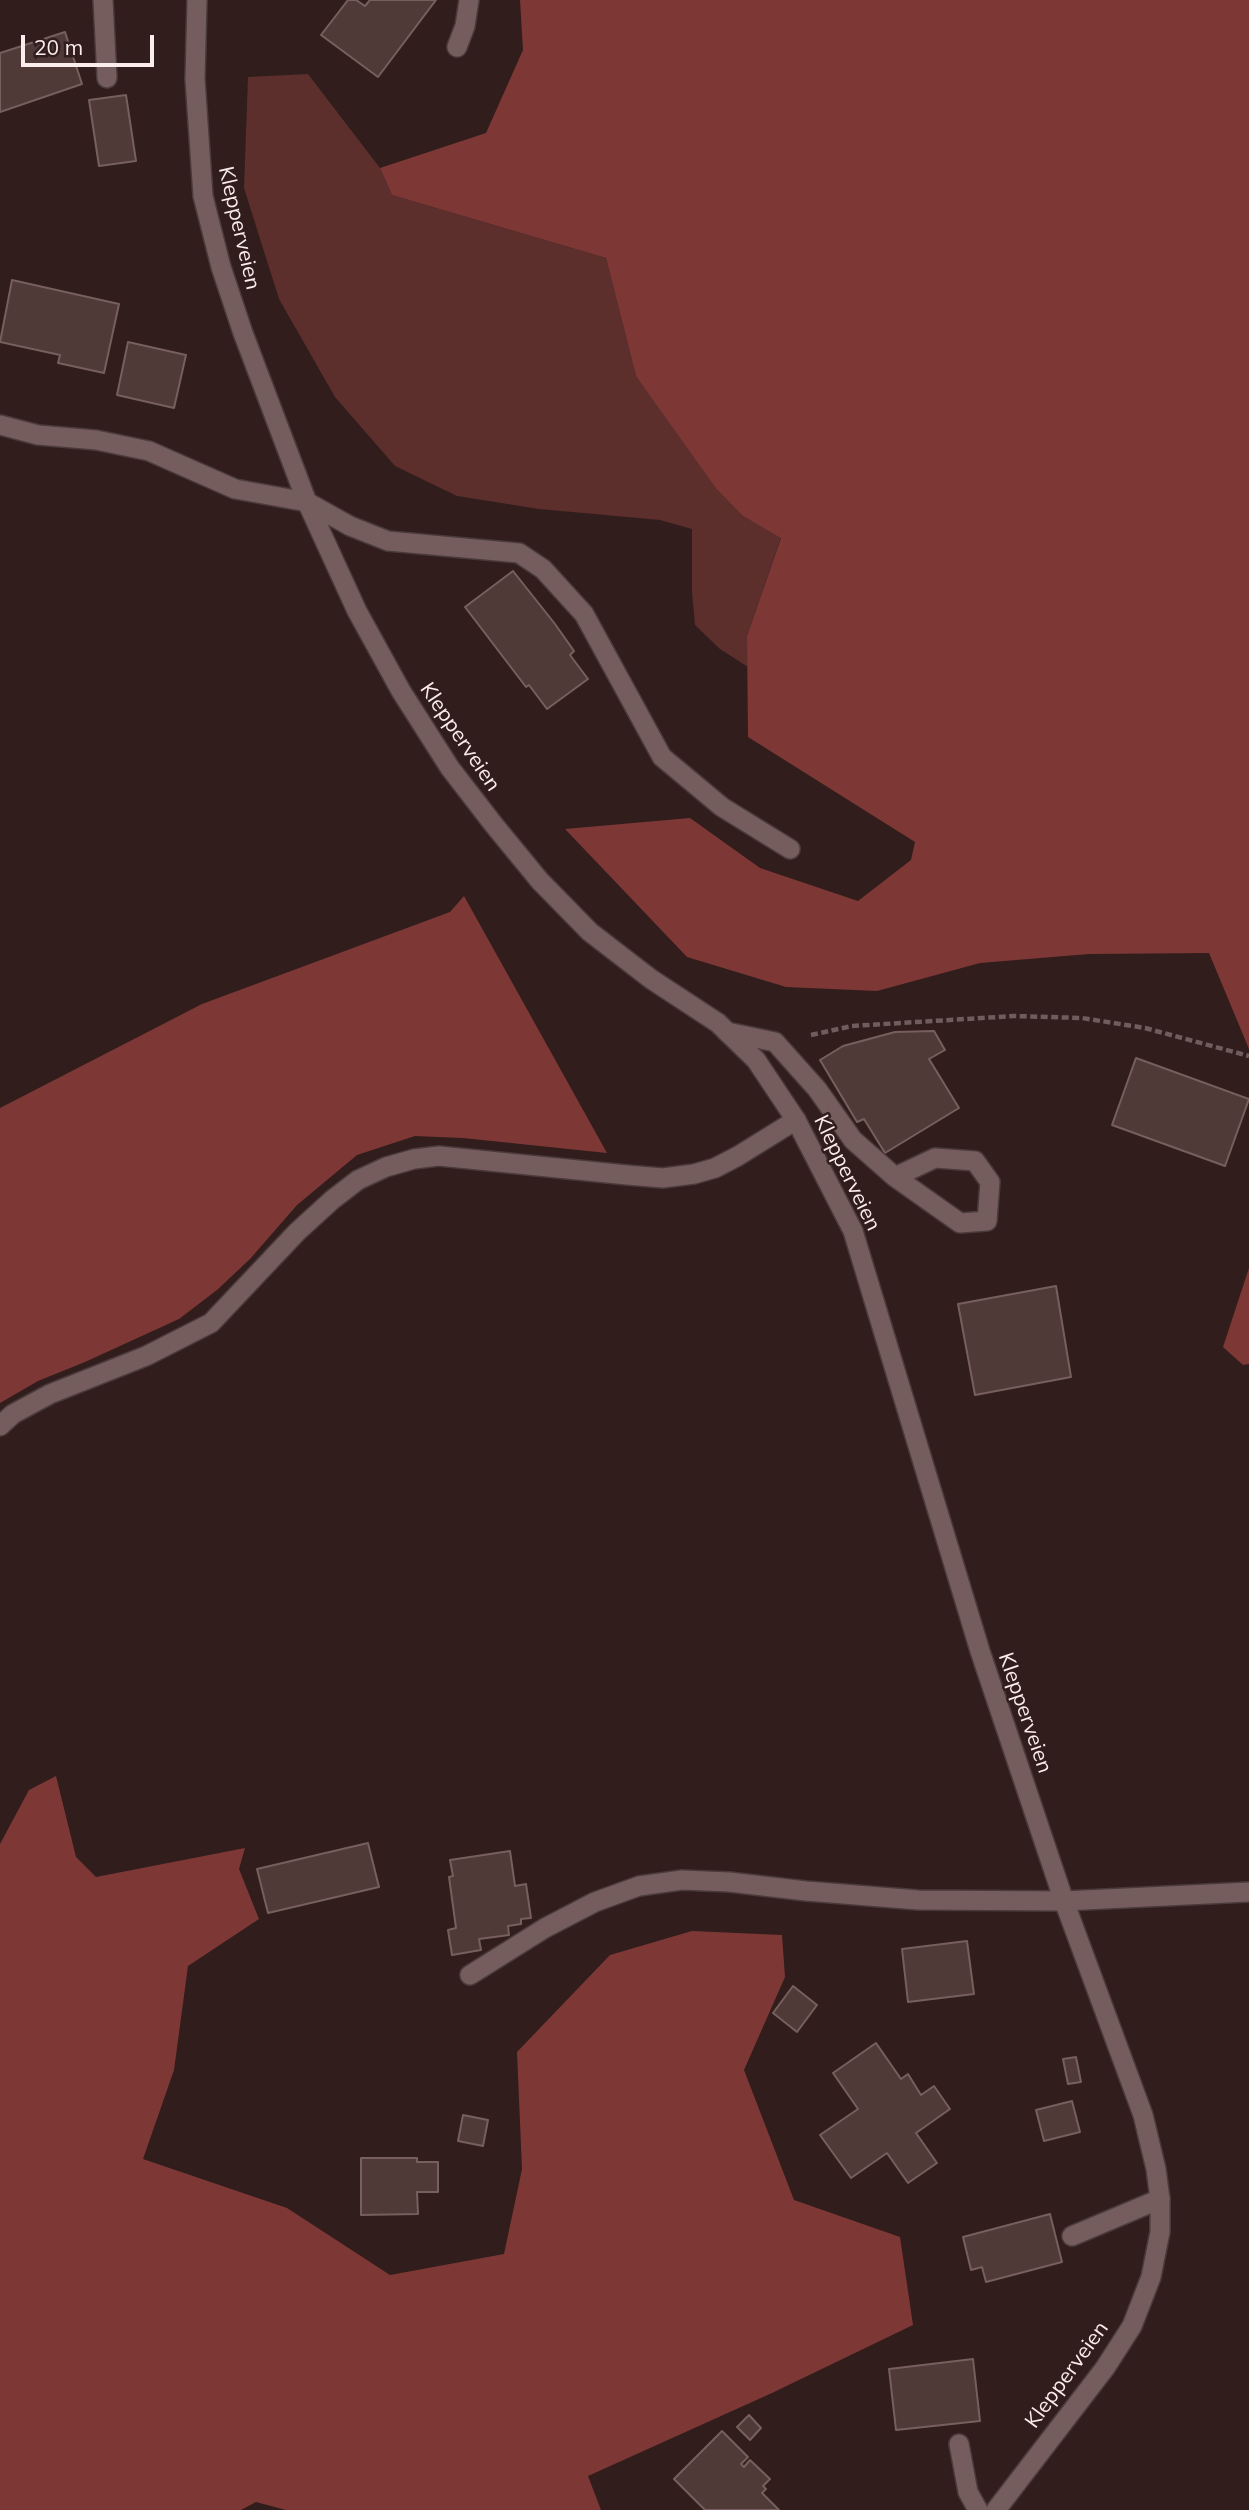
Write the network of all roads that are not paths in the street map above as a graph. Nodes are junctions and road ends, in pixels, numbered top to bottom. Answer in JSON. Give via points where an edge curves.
{"nodes":[{"id":1,"x":103,"y":0,"type":"edge"},
{"id":2,"x":197,"y":0,"type":"edge"},
{"id":3,"x":469,"y":0,"type":"edge"},
{"id":4,"x":457,"y":47,"type":"dead end"},
{"id":5,"x":107,"y":78,"type":"dead end"},
{"id":6,"x":0,"y":425,"type":"edge"},
{"id":7,"x":307,"y":502,"type":"junction"},
{"id":8,"x":790,"y":849,"type":"dead end"},
{"id":9,"x":727,"y":1032,"type":"junction"},
{"id":10,"x":796,"y":1120,"type":"junction"},
{"id":11,"x":895,"y":1177,"type":"junction"},
{"id":12,"x":0,"y":1426,"type":"edge"},
{"id":13,"x":1249,"y":1892,"type":"edge"},
{"id":14,"x":1065,"y":1900,"type":"junction"},
{"id":15,"x":470,"y":1975,"type":"dead end"},
{"id":16,"x":1160,"y":2199,"type":"junction"},
{"id":17,"x":1072,"y":2236,"type":"dead end"},
{"id":18,"x":959,"y":2444,"type":"dead end"},
{"id":19,"x":978,"y":2510,"type":"edge"},
{"id":20,"x":996,"y":2510,"type":"edge"}],
"edges":[{"from":1,"to":5,"type":"street"},
{"from":2,"to":7,"type":"street","name":"Klepperveien","via":[[195,79],[204,197],[221,267]]},
{"from":3,"to":4,"type":"street"},
{"from":6,"to":7,"type":"street","via":[[149,451],[235,489]]},
{"from":7,"to":8,"type":"street","via":[[388,541],[519,553],[543,569],[584,614],[662,757],[722,807]]},
{"from":7,"to":9,"type":"street","name":"Klepperveien","via":[[357,611],[401,691],[450,768],[494,825],[590,932]]},
{"from":9,"to":10,"type":"street","name":"Klepperveien","via":[[756,1060]]},
{"from":9,"to":11,"type":"street","via":[[775,1042],[817,1089],[853,1140]]},
{"from":10,"to":12,"type":"street","via":[[715,1168],[663,1178],[439,1156],[386,1167],[332,1199],[211,1323],[146,1356],[50,1394]]},
{"from":10,"to":14,"type":"street","name":"Klepperveien","via":[[853,1231],[980,1651]]},
{"from":11,"to":11,"type":"street","via":[[960,1223],[987,1221],[990,1182],[975,1161],[935,1157]]},
{"from":13,"to":14,"type":"street"},
{"from":14,"to":15,"type":"street","via":[[918,1900],[682,1880],[639,1886],[594,1902]]},
{"from":14,"to":16,"type":"street","name":"Klepperveien","via":[[1143,2115]]},
{"from":16,"to":17,"type":"street"},
{"from":16,"to":20,"type":"street","name":"Klepperveien","via":[[1160,2232],[1132,2326]]},
{"from":18,"to":19,"type":"street","via":[[968,2492]]}]}
